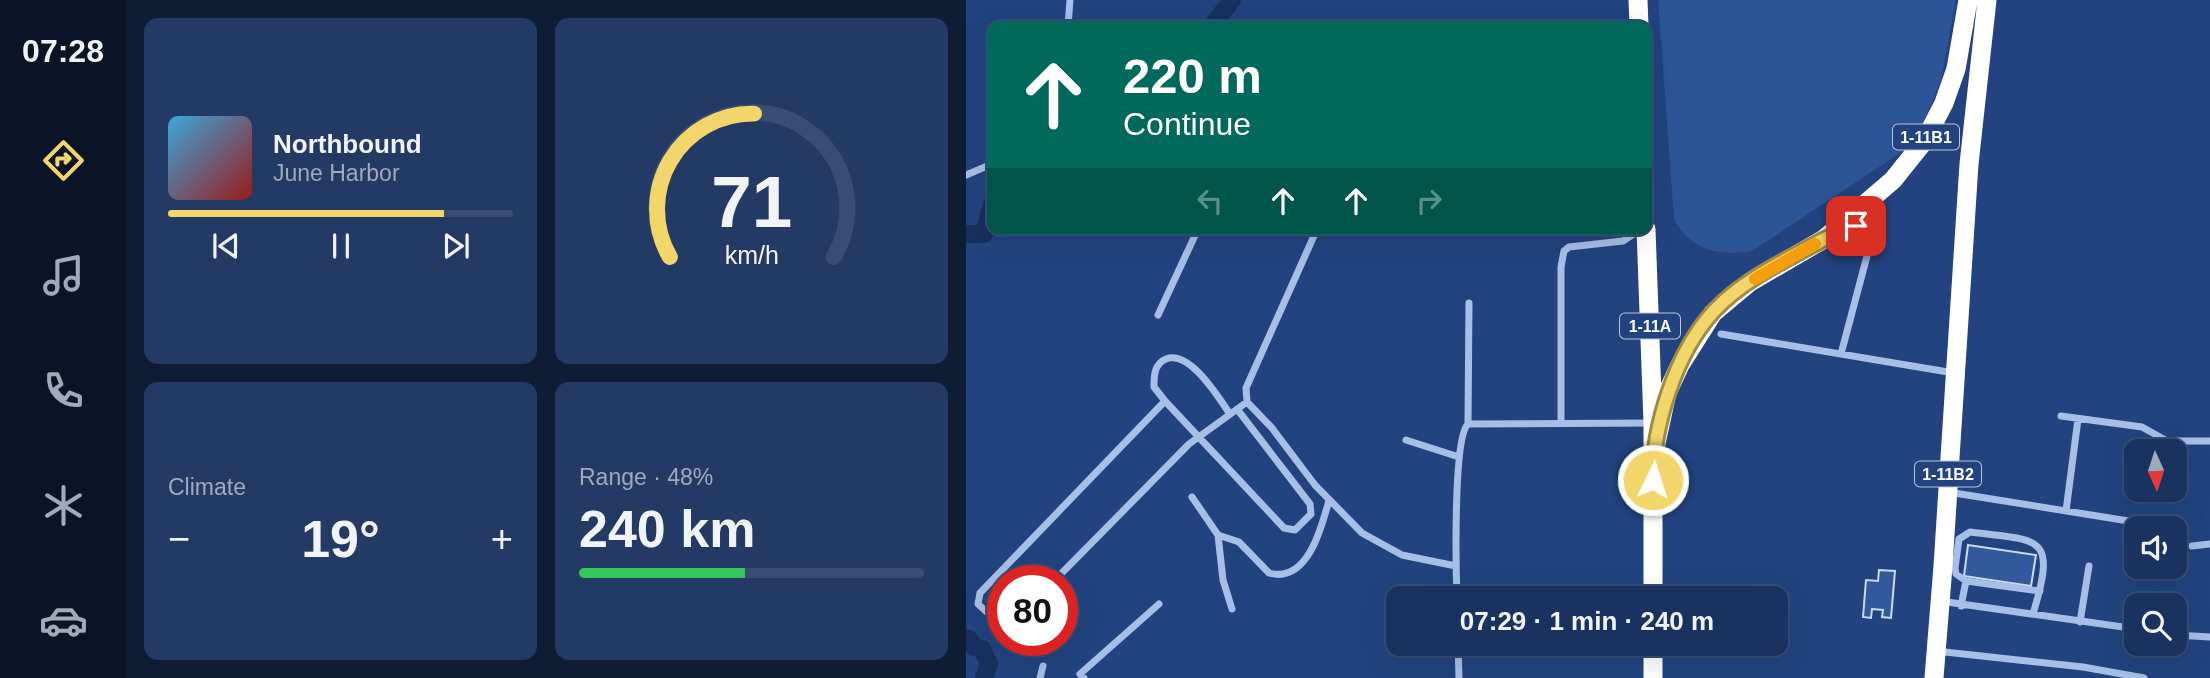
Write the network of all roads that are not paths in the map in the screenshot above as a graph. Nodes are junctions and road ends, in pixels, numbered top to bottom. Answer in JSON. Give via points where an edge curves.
{"nodes":[{"id":1,"x":1070,"y":0,"type":"edge"},
{"id":2,"x":1638,"y":0,"type":"edge"},
{"id":3,"x":1968,"y":0,"type":"edge"},
{"id":4,"x":1987,"y":0,"type":"edge"},
{"id":5,"x":1068,"y":21,"type":"edge"},
{"id":6,"x":1639,"y":21,"type":"edge"},
{"id":7,"x":987,"y":166,"type":"edge"},
{"id":8,"x":966,"y":175,"type":"edge"},
{"id":9,"x":1856,"y":226,"type":"joint"},
{"id":10,"x":1195,"y":235,"type":"edge"},
{"id":11,"x":1314,"y":235,"type":"edge"},
{"id":12,"x":1635,"y":235,"type":"edge"},
{"id":13,"x":1644,"y":235,"type":"edge"},
{"id":14,"x":1824,"y":239,"type":"junction"},
{"id":15,"x":1469,"y":303,"type":"dead end"},
{"id":16,"x":1158,"y":315,"type":"dead end"},
{"id":17,"x":1721,"y":334,"type":"dead end"},
{"id":18,"x":1841,"y":354,"type":"junction"},
{"id":19,"x":1955,"y":373,"type":"junction"},
{"id":20,"x":1165,"y":401,"type":"junction"},
{"id":21,"x":1247,"y":402,"type":"junction"},
{"id":22,"x":1233,"y":412,"type":"junction"},
{"id":23,"x":2061,"y":416,"type":"dead end"},
{"id":24,"x":2078,"y":419,"type":"junction"},
{"id":25,"x":1561,"y":423,"type":"junction"},
{"id":26,"x":1653,"y":423,"type":"junction"},
{"id":27,"x":1468,"y":424,"type":"junction"},
{"id":28,"x":1199,"y":435,"type":"junction"},
{"id":29,"x":1406,"y":440,"type":"dead end"},
{"id":30,"x":2210,"y":441,"type":"edge"},
{"id":31,"x":1459,"y":457,"type":"junction"},
{"id":32,"x":1653,"y":457,"type":"junction"},
{"id":33,"x":1315,"y":485,"type":"junction"},
{"id":34,"x":1947,"y":492,"type":"junction"},
{"id":35,"x":1303,"y":495,"type":"junction"},
{"id":36,"x":1192,"y":498,"type":"dead end"},
{"id":37,"x":1329,"y":500,"type":"junction"},
{"id":38,"x":2066,"y":510,"type":"junction"},
{"id":39,"x":2124,"y":520,"type":"edge"},
{"id":40,"x":1217,"y":535,"type":"junction"},
{"id":41,"x":2210,"y":544,"type":"edge"},
{"id":42,"x":2192,"y":546,"type":"dead end"},
{"id":43,"x":1007,"y":565,"type":"edge"},
{"id":44,"x":1069,"y":565,"type":"edge"},
{"id":45,"x":1456,"y":566,"type":"junction"},
{"id":46,"x":2089,"y":566,"type":"dead end"},
{"id":47,"x":1966,"y":581,"type":"junction"},
{"id":48,"x":987,"y":586,"type":"edge"},
{"id":49,"x":1457,"y":586,"type":"edge"},
{"id":50,"x":1653,"y":586,"type":"edge"},
{"id":51,"x":2040,"y":591,"type":"junction"},
{"id":52,"x":1940,"y":601,"type":"junction"},
{"id":53,"x":1159,"y":604,"type":"dead end"},
{"id":54,"x":1961,"y":606,"type":"junction"},
{"id":55,"x":1231,"y":609,"type":"dead end"},
{"id":56,"x":987,"y":612,"type":"edge"},
{"id":57,"x":2033,"y":614,"type":"junction"},
{"id":58,"x":2080,"y":621,"type":"junction"},
{"id":59,"x":2124,"y":627,"type":"edge"},
{"id":60,"x":2187,"y":636,"type":"edge"},
{"id":61,"x":2210,"y":637,"type":"edge"},
{"id":62,"x":1936,"y":651,"type":"junction"},
{"id":63,"x":1458,"y":656,"type":"edge"},
{"id":64,"x":1653,"y":656,"type":"edge"},
{"id":65,"x":1043,"y":666,"type":"dead end"},
{"id":66,"x":1040,"y":678,"type":"edge"},
{"id":67,"x":1084,"y":678,"type":"edge"},
{"id":68,"x":1459,"y":678,"type":"edge"},
{"id":69,"x":1653,"y":678,"type":"edge"},
{"id":70,"x":1934,"y":678,"type":"edge"},
{"id":71,"x":2144,"y":678,"type":"edge"}],
"edges":[{"from":1,"to":5,"type":"street"},
{"from":2,"to":6,"type":"highway"},
{"from":3,"to":14,"type":"highway","number":"1-11B1","via":[[1956,69],[1925,140],[1893,180]]},
{"from":4,"to":19,"type":"highway","number":"1-11B2","via":[[1969,164]]},
{"from":7,"to":8,"type":"street"},
{"from":9,"to":14,"type":"highway"},
{"from":9,"to":18,"type":"street","via":[[1867,237],[1867,256]]},
{"from":10,"to":16,"type":"street"},
{"from":11,"to":21,"type":"street","via":[[1246,388]]},
{"from":12,"to":25,"type":"street","via":[[1564,251]]},
{"from":13,"to":26,"type":"highway","number":"1-11A"},
{"from":14,"to":32,"type":"highway","number":"1-11B1","via":[[1750,282],[1713,313],[1667,393]]},
{"from":15,"to":27,"type":"street"},
{"from":17,"to":18,"type":"street"},
{"from":18,"to":19,"type":"street"},
{"from":19,"to":34,"type":"highway","number":"1-11B2"},
{"from":20,"to":22,"type":"street","via":[[1154,387],[1154,371],[1161,362],[1177,357],[1206,380]]},
{"from":20,"to":28,"type":"street"},
{"from":20,"to":43,"type":"street"},
{"from":21,"to":22,"type":"street"},
{"from":21,"to":33,"type":"street"},
{"from":22,"to":28,"type":"street"},
{"from":22,"to":35,"type":"street"},
{"from":23,"to":24,"type":"street"},
{"from":24,"to":30,"type":"street","via":[[2142,427],[2167,441]]},
{"from":24,"to":38,"type":"street"},
{"from":25,"to":26,"type":"street"},
{"from":25,"to":27,"type":"street"},
{"from":26,"to":32,"type":"highway","number":"1-11A"},
{"from":27,"to":31,"type":"street"},
{"from":28,"to":35,"type":"street","via":[[1284,528],[1294,530],[1311,514]]},
{"from":28,"to":44,"type":"street"},
{"from":29,"to":31,"type":"street"},
{"from":31,"to":45,"type":"street"},
{"from":32,"to":50,"type":"highway","number":"1-11A"},
{"from":33,"to":35,"type":"street"},
{"from":33,"to":37,"type":"street"},
{"from":34,"to":38,"type":"street"},
{"from":34,"to":52,"type":"highway","number":"1-11B2"},
{"from":36,"to":40,"type":"street"},
{"from":37,"to":40,"type":"street","via":[[1306,559],[1283,575],[1269,573],[1239,542]]},
{"from":37,"to":45,"type":"street","via":[[1363,533],[1402,555]]},
{"from":38,"to":39,"type":"street"},
{"from":40,"to":55,"type":"street"},
{"from":41,"to":42,"type":"street"},
{"from":45,"to":49,"type":"street"},
{"from":46,"to":58,"type":"street"},
{"from":47,"to":51,"type":"street"},
{"from":47,"to":51,"type":"street","via":[[1956,575],[1955,568],[1959,539],[1964,534],[2030,540],[2040,547],[2044,558]]},
{"from":47,"to":54,"type":"street"},
{"from":48,"to":56,"type":"street","via":[[978,604]]},
{"from":51,"to":57,"type":"street"},
{"from":52,"to":54,"type":"street"},
{"from":52,"to":62,"type":"highway","number":"1-11B2"},
{"from":53,"to":67,"type":"street","via":[[1080,674]]},
{"from":54,"to":57,"type":"street"},
{"from":57,"to":58,"type":"street"},
{"from":58,"to":59,"type":"street"},
{"from":60,"to":61,"type":"street"},
{"from":62,"to":70,"type":"highway","number":"1-11B2"},
{"from":62,"to":71,"type":"street"},
{"from":63,"to":68,"type":"street"},
{"from":64,"to":69,"type":"highway"},
{"from":65,"to":66,"type":"street"}]}
